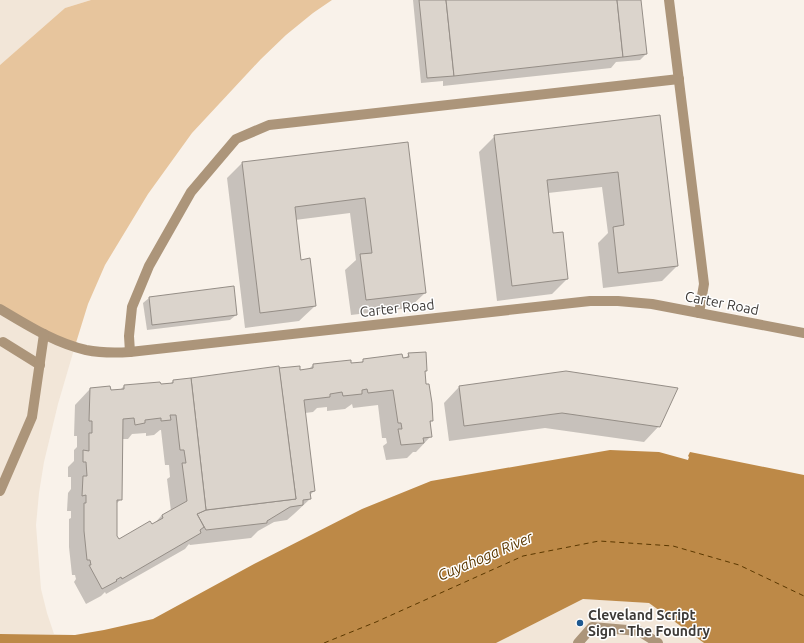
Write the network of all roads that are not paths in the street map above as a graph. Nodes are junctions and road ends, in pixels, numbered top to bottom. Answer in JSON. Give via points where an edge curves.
{"nodes":[{"id":1,"x":669,"y":0,"type":"edge"},
{"id":2,"x":679,"y":79,"type":"junction"},
{"id":3,"x":0,"y":309,"type":"edge"},
{"id":4,"x":699,"y":313,"type":"junction"},
{"id":5,"x":804,"y":333,"type":"edge"},
{"id":6,"x":44,"y":334,"type":"junction"},
{"id":7,"x":3,"y":342,"type":"dead end"},
{"id":8,"x":130,"y":352,"type":"junction"},
{"id":9,"x":40,"y":365,"type":"junction"},
{"id":10,"x":0,"y":491,"type":"edge"},
{"id":11,"x":578,"y":643,"type":"edge"},
{"id":12,"x":658,"y":643,"type":"edge"}],
"edges":[{"from":1,"to":2,"type":"street"},
{"from":2,"to":4,"type":"street","via":[[704,284]]},
{"from":2,"to":8,"type":"street","via":[[269,125],[236,139],[191,192],[149,266],[132,307]]},
{"from":3,"to":6,"type":"street","name":"Carter Road"},
{"from":4,"to":5,"type":"street","name":"Carter Road"},
{"from":4,"to":8,"type":"street","name":"Carter Road","via":[[618,301],[590,301]]},
{"from":6,"to":8,"type":"street","name":"Carter Road","via":[[85,350],[105,353]]},
{"from":6,"to":9,"type":"street"},
{"from":7,"to":9,"type":"street"},
{"from":9,"to":10,"type":"street","via":[[32,417]]},
{"from":11,"to":12,"type":"street","via":[[592,627],[639,631]]}]}
